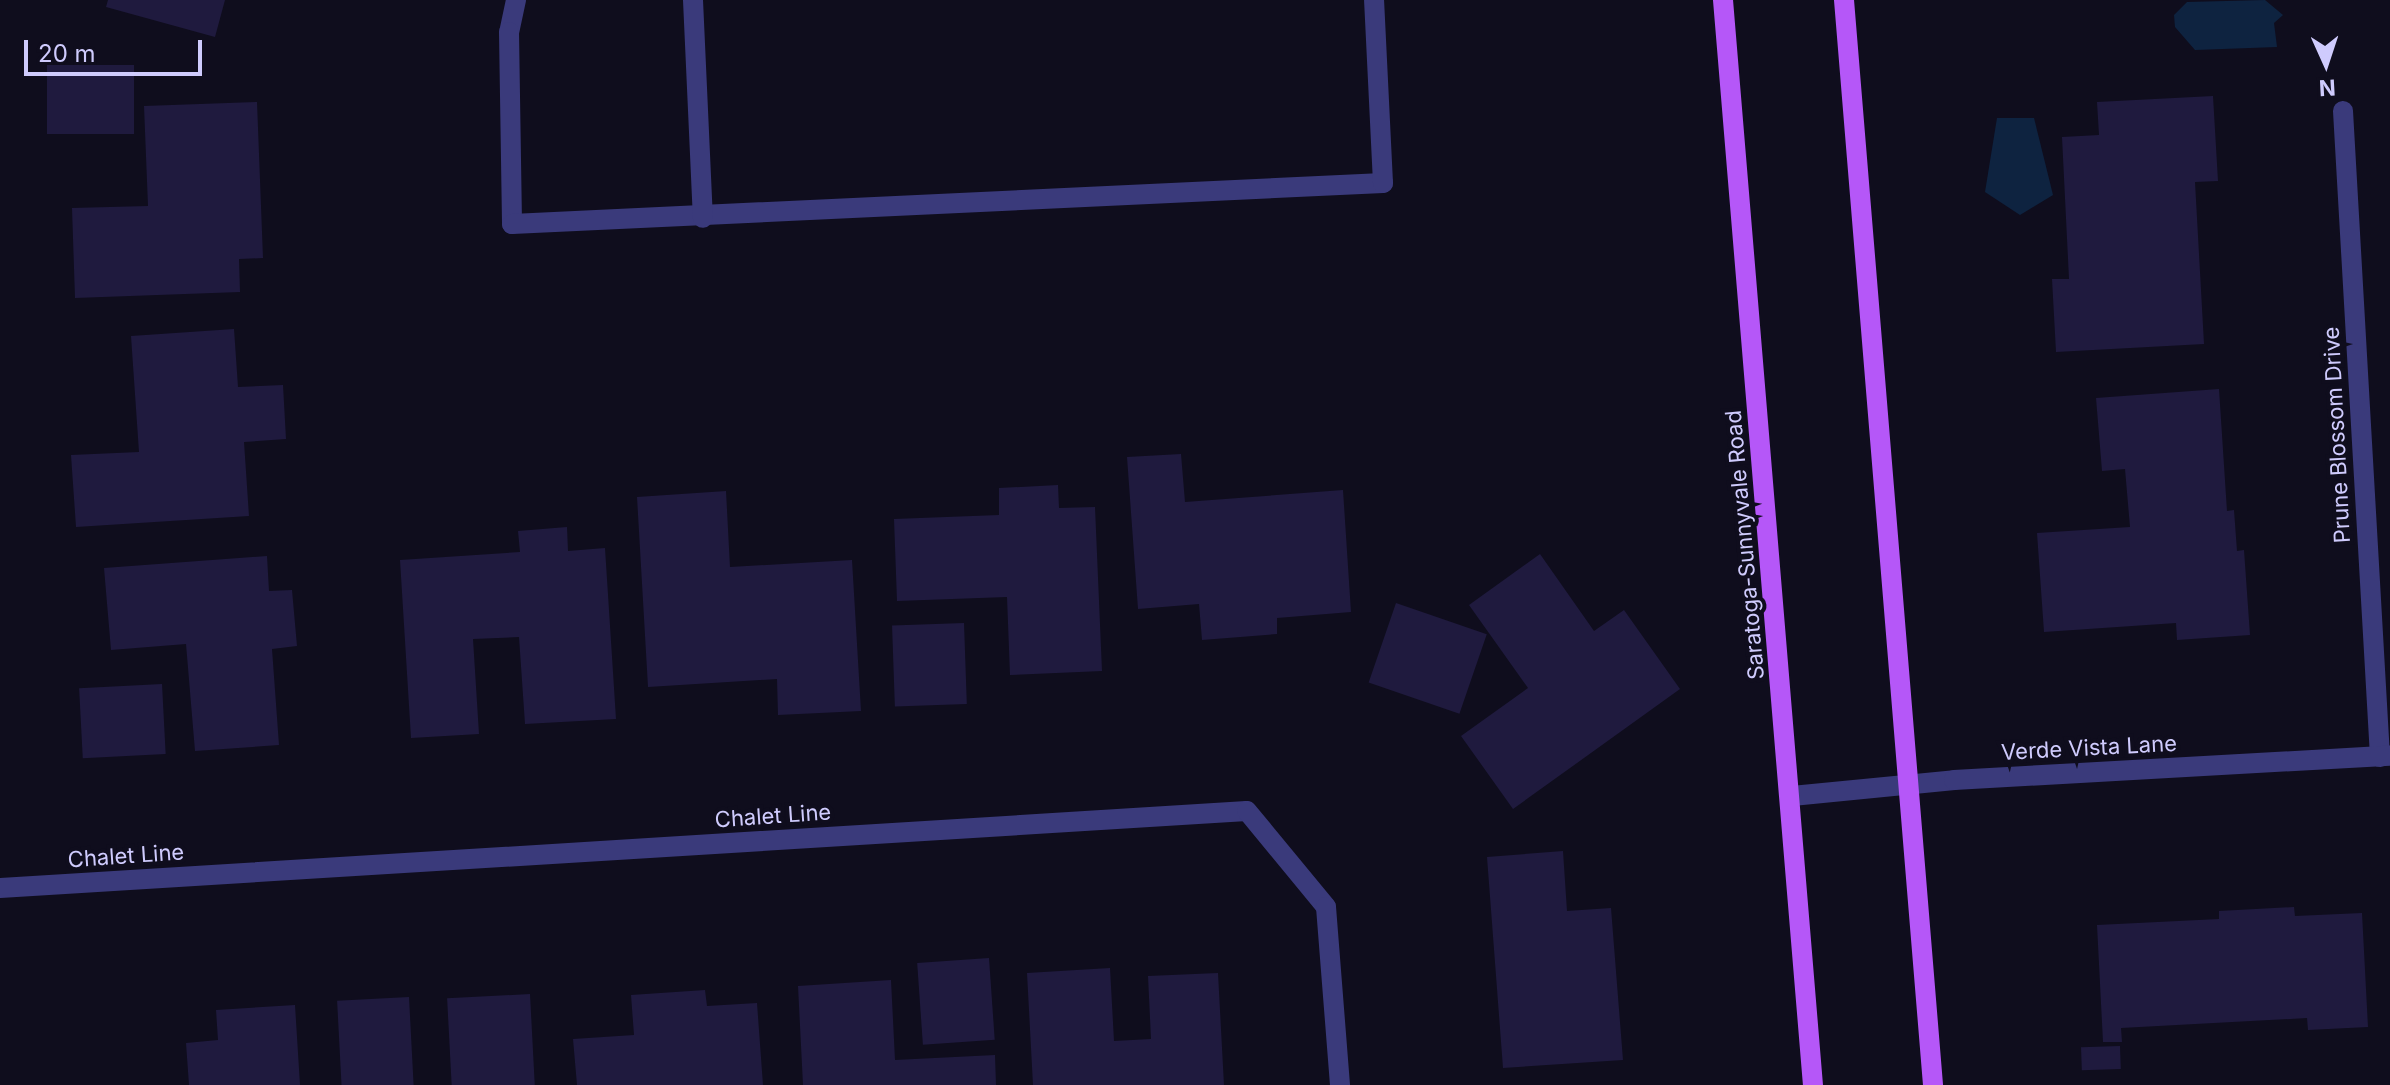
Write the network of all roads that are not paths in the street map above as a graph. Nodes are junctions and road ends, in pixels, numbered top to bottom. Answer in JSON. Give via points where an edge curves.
{"nodes":[{"id":1,"x":516,"y":0,"type":"edge"},
{"id":2,"x":693,"y":0,"type":"edge"},
{"id":3,"x":1374,"y":0,"type":"edge"},
{"id":4,"x":1723,"y":0,"type":"edge"},
{"id":5,"x":1844,"y":0,"type":"edge"},
{"id":6,"x":2343,"y":111,"type":"dead end"},
{"id":7,"x":703,"y":218,"type":"junction"},
{"id":8,"x":2385,"y":756,"type":"edge"},
{"id":9,"x":1912,"y":783,"type":"junction"},
{"id":10,"x":1792,"y":796,"type":"junction"},
{"id":11,"x":0,"y":888,"type":"edge"},
{"id":12,"x":1340,"y":1085,"type":"edge"},
{"id":13,"x":1813,"y":1085,"type":"edge"},
{"id":14,"x":1933,"y":1085,"type":"edge"}],
"edges":[{"from":1,"to":7,"type":"street","via":[[509,32],[512,224]]},
{"from":2,"to":7,"type":"street"},
{"from":3,"to":7,"type":"street","via":[[1383,183]]},
{"from":4,"to":10,"type":"main road","name":"Saratoga-Sunnyvale Road"},
{"from":5,"to":9,"type":"main road"},
{"from":6,"to":8,"type":"street","name":"Prune Blossom Drive"},
{"from":8,"to":9,"type":"street","name":"Verde Vista Lane"},
{"from":9,"to":10,"type":"street","name":"Verde Vista Lane"},
{"from":9,"to":14,"type":"main road"},
{"from":10,"to":13,"type":"main road","name":"Saratoga-Sunnyvale Road"},
{"from":11,"to":12,"type":"street","name":"Chalet Line","via":[[1247,811],[1326,907]]}]}
